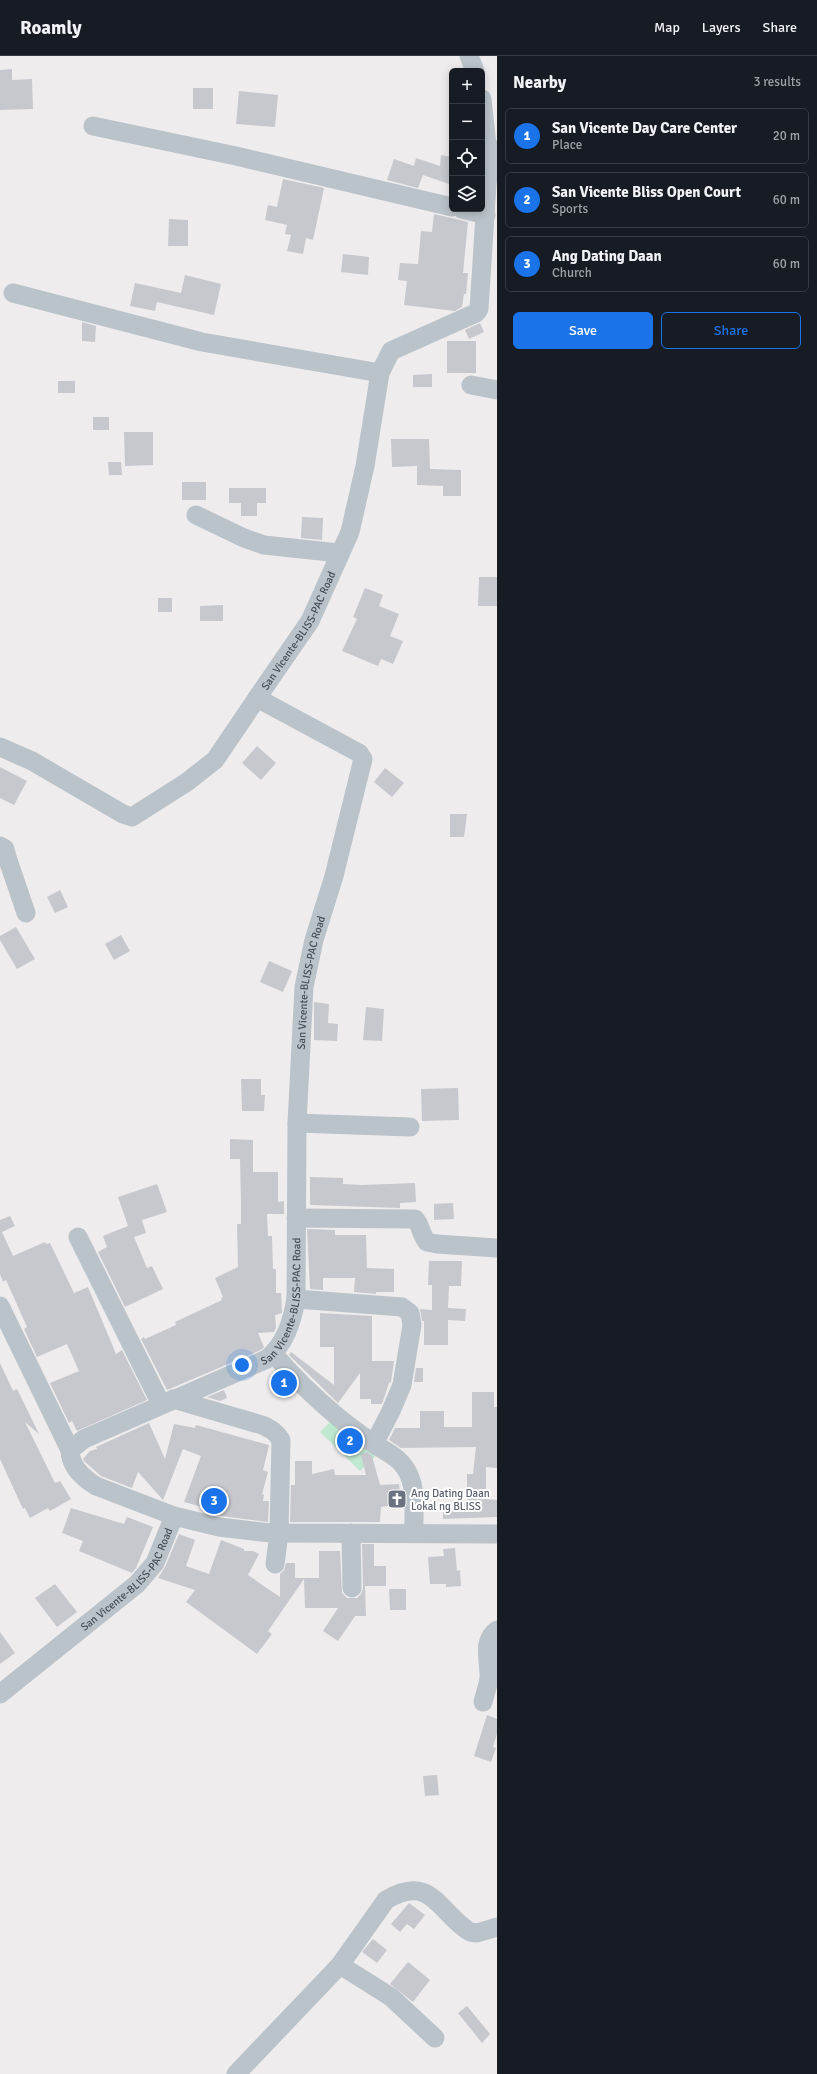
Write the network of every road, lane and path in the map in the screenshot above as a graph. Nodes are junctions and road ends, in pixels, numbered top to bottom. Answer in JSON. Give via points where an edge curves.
{"nodes":[{"id":1,"x":469,"y":56,"type":"edge"},
{"id":2,"x":474,"y":68,"type":"edge"},
{"id":3,"x":483,"y":104,"type":"edge"},
{"id":4,"x":93,"y":126,"type":"dead end"},
{"id":5,"x":494,"y":156,"type":"edge"},
{"id":6,"x":492,"y":184,"type":"edge"},
{"id":7,"x":449,"y":206,"type":"edge"},
{"id":8,"x":474,"y":212,"type":"edge"},
{"id":9,"x":486,"y":215,"type":"junction"},
{"id":10,"x":13,"y":293,"type":"dead end"},
{"id":11,"x":380,"y":373,"type":"junction"},
{"id":12,"x":471,"y":385,"type":"dead end"},
{"id":13,"x":497,"y":390,"type":"edge"},
{"id":14,"x":196,"y":515,"type":"dead end"},
{"id":15,"x":339,"y":553,"type":"junction"},
{"id":16,"x":257,"y":698,"type":"junction"},
{"id":17,"x":0,"y":747,"type":"edge"},
{"id":18,"x":0,"y":846,"type":"edge"},
{"id":19,"x":26,"y":913,"type":"dead end"},
{"id":20,"x":297,"y":1123,"type":"junction"},
{"id":21,"x":410,"y":1126,"type":"dead end"},
{"id":22,"x":296,"y":1218,"type":"junction"},
{"id":23,"x":78,"y":1237,"type":"dead end"},
{"id":24,"x":497,"y":1248,"type":"edge"},
{"id":25,"x":296,"y":1299,"type":"junction"},
{"id":26,"x":0,"y":1306,"type":"edge"},
{"id":27,"x":273,"y":1353,"type":"junction"},
{"id":28,"x":167,"y":1402,"type":"junction"},
{"id":29,"x":374,"y":1444,"type":"junction"},
{"id":30,"x":70,"y":1450,"type":"junction"},
{"id":31,"x":174,"y":1516,"type":"junction"},
{"id":32,"x":279,"y":1533,"type":"junction"},
{"id":33,"x":350,"y":1533,"type":"junction"},
{"id":34,"x":414,"y":1533,"type":"junction"},
{"id":35,"x":497,"y":1534,"type":"edge"},
{"id":36,"x":275,"y":1564,"type":"dead end"},
{"id":37,"x":352,"y":1588,"type":"dead end"},
{"id":38,"x":497,"y":1630,"type":"edge"},
{"id":39,"x":0,"y":1694,"type":"edge"},
{"id":40,"x":483,"y":1702,"type":"dead end"},
{"id":41,"x":497,"y":1927,"type":"edge"},
{"id":42,"x":340,"y":1965,"type":"junction"},
{"id":43,"x":435,"y":2038,"type":"dead end"},
{"id":44,"x":236,"y":2074,"type":"edge"}],
"edges":[{"from":1,"to":2,"type":"street"},
{"from":3,"to":5,"type":"street","via":[[488,154]]},
{"from":4,"to":7,"type":"street","via":[[236,156]]},
{"from":5,"to":6,"type":"street","name":"San Vicente-BLISS-PAC Road"},
{"from":6,"to":9,"type":"street","name":"San Vicente-BLISS-PAC Road"},
{"from":8,"to":9,"type":"street"},
{"from":9,"to":11,"type":"street","name":"San Vicente-BLISS-PAC Road","via":[[479,309],[476,313],[391,351]]},
{"from":10,"to":11,"type":"street","via":[[202,342]]},
{"from":11,"to":15,"type":"street","name":"San Vicente-BLISS-PAC Road","via":[[365,466],[350,532]]},
{"from":12,"to":13,"type":"street"},
{"from":14,"to":15,"type":"street","via":[[264,545]]},
{"from":15,"to":16,"type":"street","name":"San Vicente-BLISS-PAC Road","via":[[310,621]]},
{"from":16,"to":17,"type":"street","via":[[215,760],[187,782],[132,817],[32,761]]},
{"from":16,"to":20,"type":"street","name":"San Vicente-BLISS-PAC Road","via":[[359,753],[363,758],[334,876],[314,940],[304,987]]},
{"from":18,"to":19,"type":"street","via":[[5,849]]},
{"from":20,"to":21,"type":"street"},
{"from":20,"to":22,"type":"street","name":"San Vicente-BLISS-PAC Road"},
{"from":22,"to":24,"type":"street","via":[[415,1219],[419,1222],[426,1242]]},
{"from":22,"to":25,"type":"street","name":"San Vicente-BLISS-PAC Road"},
{"from":23,"to":28,"type":"street"},
{"from":25,"to":27,"type":"street","name":"San Vicente-BLISS-PAC Road","via":[[288,1329]]},
{"from":25,"to":29,"type":"street","via":[[402,1307],[410,1313],[412,1325],[402,1385]]},
{"from":26,"to":30,"type":"street"},
{"from":27,"to":28,"type":"street","name":"San Vicente-BLISS-PAC Road","via":[[259,1363]]},
{"from":27,"to":29,"type":"street","via":[[309,1392]]},
{"from":28,"to":30,"type":"street","name":"San Vicente-BLISS-PAC Road","via":[[84,1439]]},
{"from":28,"to":32,"type":"street","via":[[262,1425],[277,1434],[281,1440]]},
{"from":29,"to":34,"type":"street","via":[[396,1456],[408,1474],[413,1489]]},
{"from":30,"to":31,"type":"street","name":"San Vicente-BLISS-PAC Road","via":[[75,1467],[85,1479],[96,1486]]},
{"from":31,"to":32,"type":"street","via":[[239,1530]]},
{"from":31,"to":39,"type":"street","name":"San Vicente-BLISS-PAC Road","via":[[155,1563],[137,1584]]},
{"from":32,"to":33,"type":"street"},
{"from":32,"to":36,"type":"street"},
{"from":33,"to":34,"type":"street"},
{"from":33,"to":37,"type":"street"},
{"from":34,"to":35,"type":"street"},
{"from":38,"to":40,"type":"street","via":[[490,1637],[487,1646],[489,1676]]},
{"from":41,"to":42,"type":"street","via":[[477,1933],[470,1932],[428,1893],[397,1894],[386,1900]]},
{"from":42,"to":43,"type":"street","via":[[391,1997]]},
{"from":42,"to":44,"type":"street"}]}
